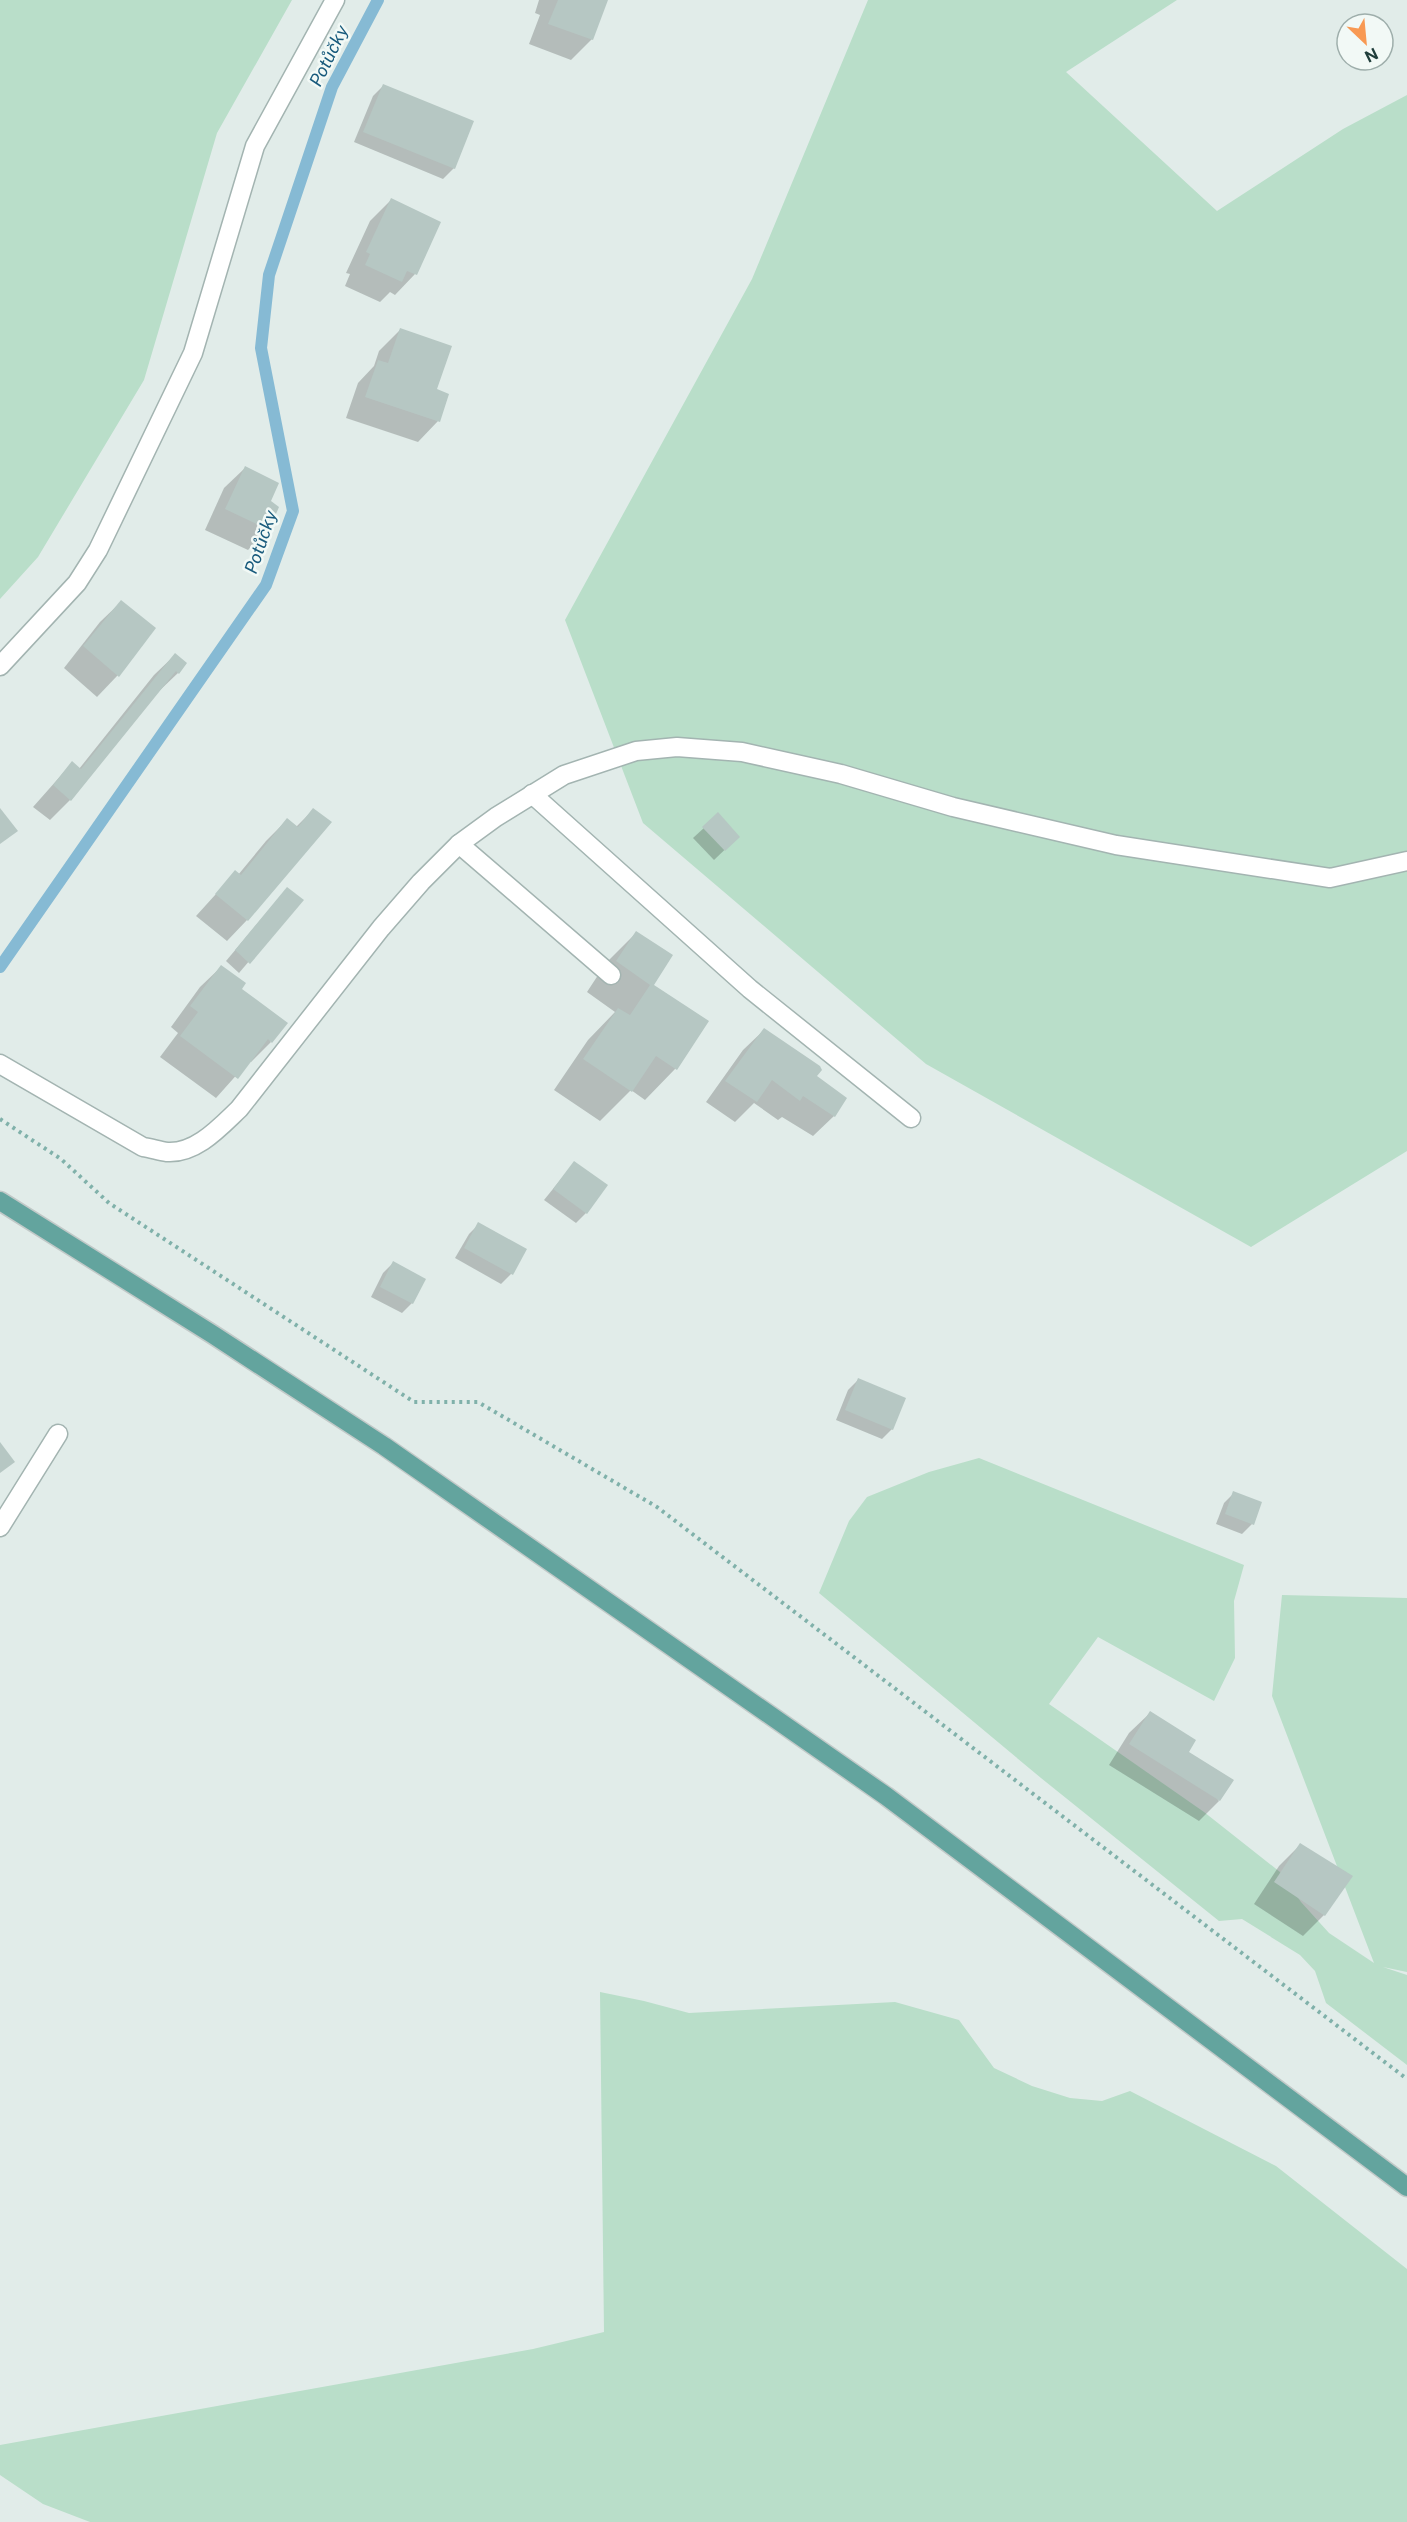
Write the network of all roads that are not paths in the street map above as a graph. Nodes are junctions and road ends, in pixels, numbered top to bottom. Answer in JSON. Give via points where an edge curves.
{"nodes":[{"id":1,"x":335,"y":0,"type":"edge"},
{"id":2,"x":0,"y":666,"type":"edge"},
{"id":3,"x":532,"y":794,"type":"junction"},
{"id":4,"x":459,"y":844,"type":"junction"},
{"id":5,"x":1407,"y":861,"type":"edge"},
{"id":6,"x":611,"y":975,"type":"dead end"},
{"id":7,"x":0,"y":1064,"type":"edge"},
{"id":8,"x":911,"y":1118,"type":"dead end"},
{"id":9,"x":0,"y":1201,"type":"edge"},
{"id":10,"x":58,"y":1434,"type":"dead end"},
{"id":11,"x":0,"y":1527,"type":"edge"},
{"id":12,"x":1407,"y":2187,"type":"edge"}],
"edges":[{"from":1,"to":2,"type":"street","via":[[255,146],[193,353],[98,550],[77,584]]},
{"from":3,"to":4,"type":"street"},
{"from":3,"to":5,"type":"street","via":[[564,775],[600,761],[636,751],[678,747],[742,752],[841,774],[953,807],[1127,847],[1330,878]]},
{"from":3,"to":8,"type":"street","via":[[750,989]]},
{"from":4,"to":6,"type":"street"},
{"from":4,"to":7,"type":"street","via":[[381,928],[239,1109],[213,1134],[190,1148],[169,1152],[143,1147]]},
{"from":9,"to":12,"type":"main road","via":[[384,1446],[876,1789]]},
{"from":10,"to":11,"type":"street"}]}
